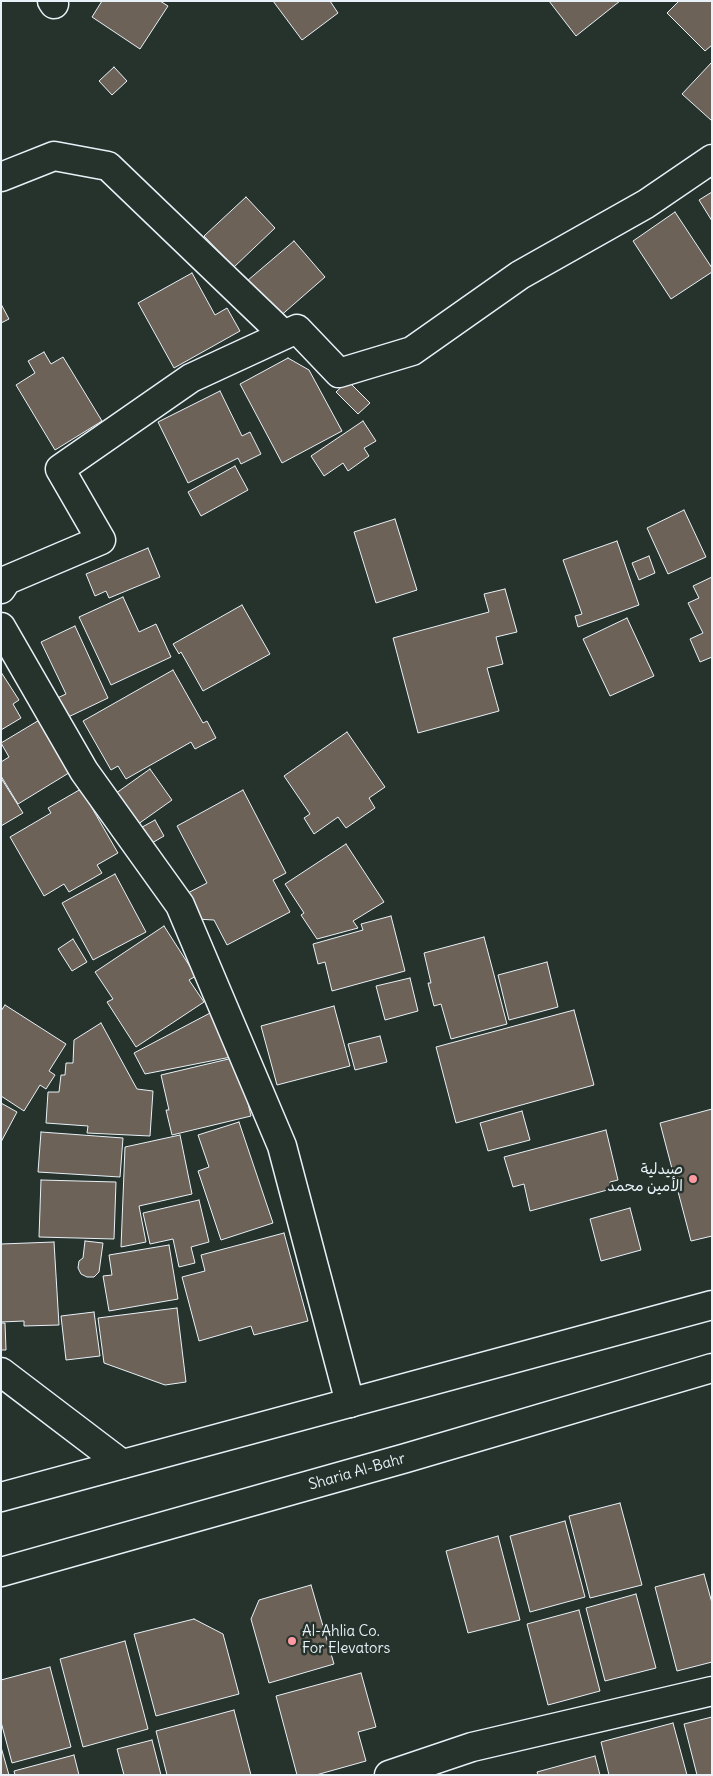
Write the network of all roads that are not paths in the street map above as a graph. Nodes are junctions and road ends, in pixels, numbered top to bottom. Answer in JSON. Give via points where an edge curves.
{"nodes":[{"id":1,"x":712,"y":159,"type":"edge"},
{"id":2,"x":1,"y":177,"type":"edge"},
{"id":3,"x":284,"y":335,"type":"junction"},
{"id":4,"x":1,"y":589,"type":"edge"},
{"id":5,"x":1,"y":627,"type":"edge"},
{"id":6,"x":712,"y":1305,"type":"edge"},
{"id":7,"x":712,"y":1368,"type":"edge"},
{"id":8,"x":1,"y":1372,"type":"edge"},
{"id":9,"x":350,"y":1403,"type":"junction"},
{"id":10,"x":122,"y":1464,"type":"junction"},
{"id":11,"x":1,"y":1497,"type":"edge"},
{"id":12,"x":1,"y":1572,"type":"edge"},
{"id":13,"x":712,"y":1691,"type":"edge"},
{"id":14,"x":389,"y":1775,"type":"edge"}],
"edges":[{"from":1,"to":3,"type":"street","via":[[646,204],[520,275],[412,351],[339,373],[297,329]]},
{"from":2,"to":3,"type":"street","via":[[54,156],[108,166]]},
{"from":3,"to":4,"type":"street","via":[[191,378],[60,469],[101,540],[7,580]]},
{"from":5,"to":9,"type":"street","via":[[84,771],[180,905],[282,1146]]},
{"from":6,"to":9,"type":"street"},
{"from":7,"to":12,"type":"street","name":"Sharia Al-Bahr"},
{"from":8,"to":10,"type":"street"},
{"from":9,"to":10,"type":"street"},
{"from":10,"to":11,"type":"street"},
{"from":13,"to":14,"type":"street","via":[[472,1747]]}]}
